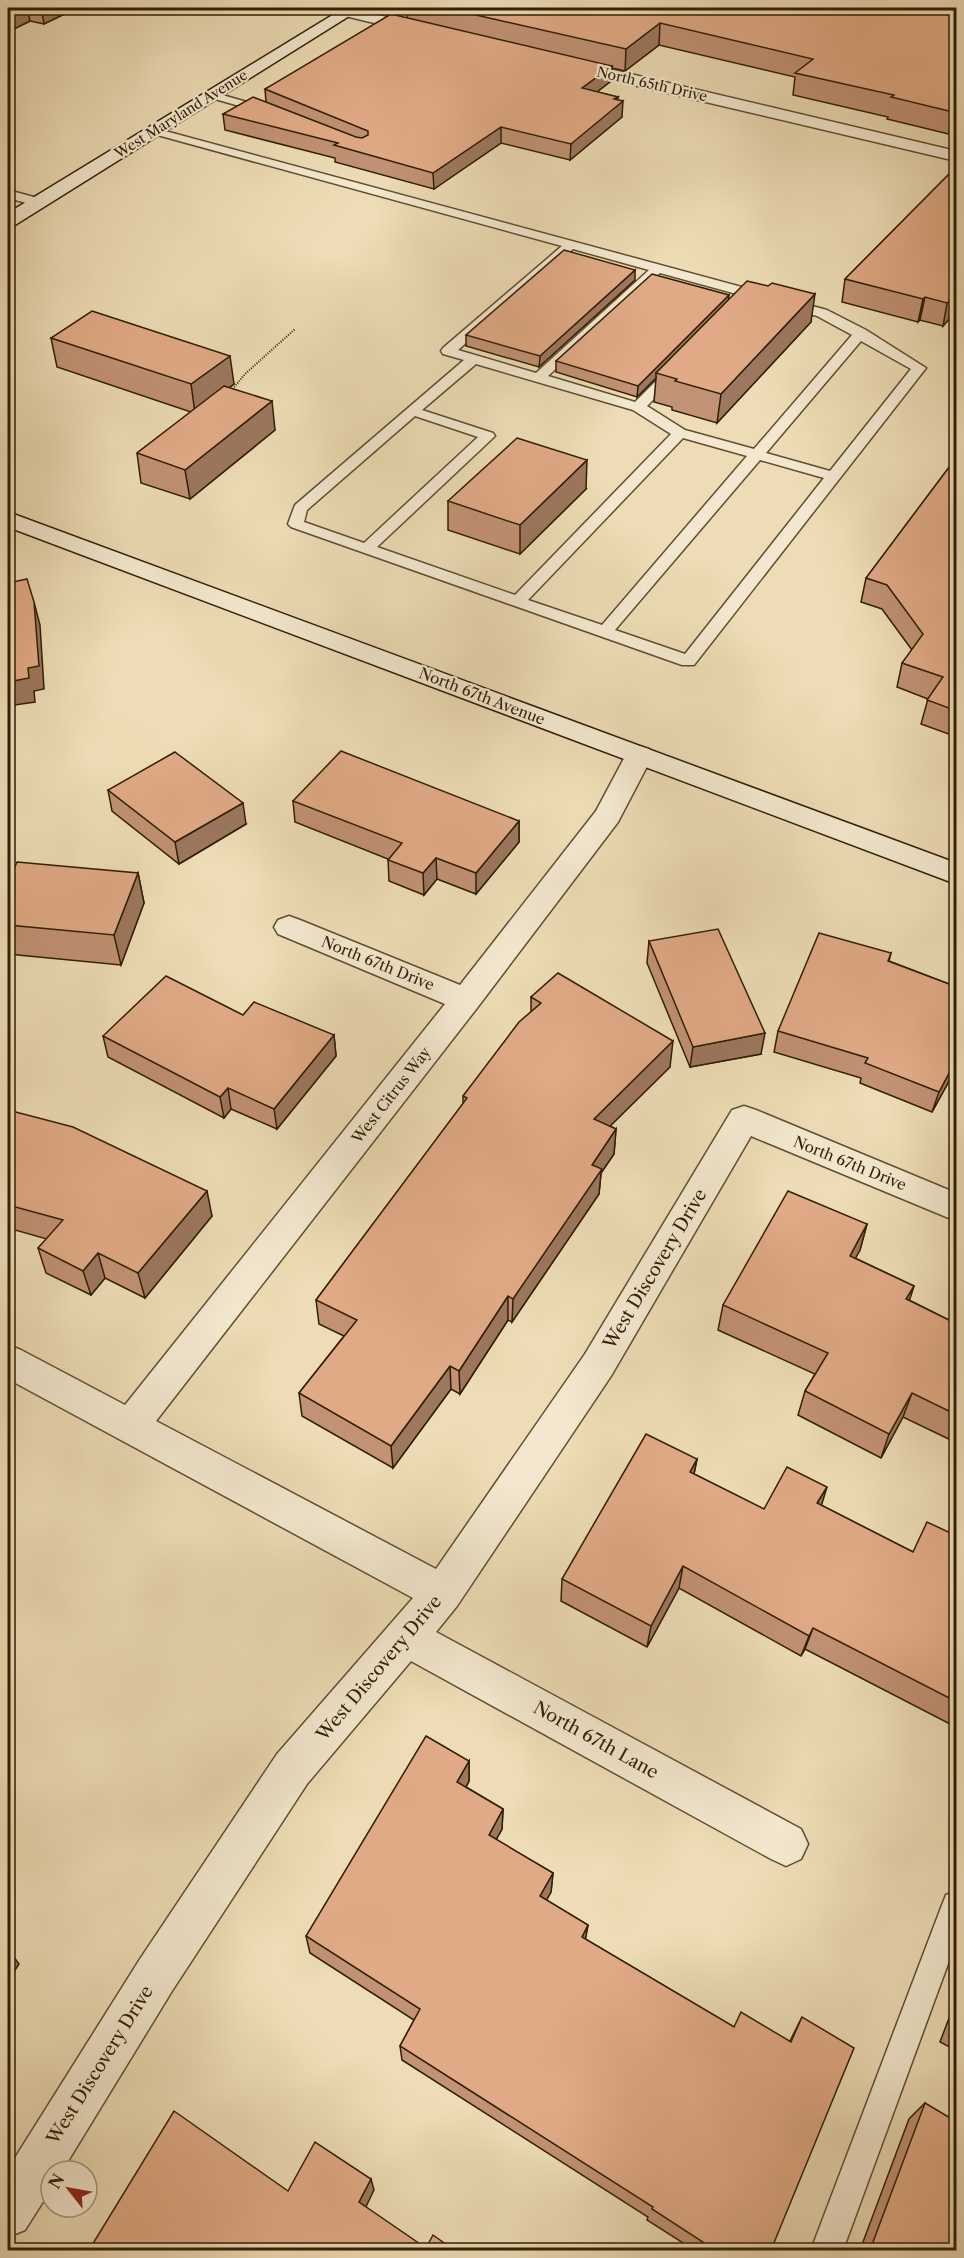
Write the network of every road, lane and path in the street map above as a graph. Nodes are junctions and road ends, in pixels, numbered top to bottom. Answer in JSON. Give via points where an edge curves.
{"nodes":[{"id":1,"x":351,"y":10,"type":"edge"},
{"id":2,"x":446,"y":35,"type":"edge"},
{"id":3,"x":548,"y":59,"type":"edge"},
{"id":4,"x":212,"y":95,"type":"junction"},
{"id":5,"x":275,"y":113,"type":"edge"},
{"id":6,"x":154,"y":131,"type":"junction"},
{"id":7,"x":956,"y":155,"type":"edge"},
{"id":8,"x":8,"y":194,"type":"edge"},
{"id":9,"x":37,"y":202,"type":"junction"},
{"id":10,"x":8,"y":221,"type":"edge"},
{"id":11,"x":570,"y":244,"type":"junction"},
{"id":12,"x":658,"y":268,"type":"junction"},
{"id":13,"x":294,"y":329,"type":"dead end"},
{"id":14,"x":861,"y":333,"type":"junction"},
{"id":15,"x":474,"y":358,"type":"junction"},
{"id":16,"x":686,"y":358,"type":"edge"},
{"id":17,"x":538,"y":378,"type":"junction"},
{"id":18,"x":229,"y":393,"type":"edge"},
{"id":19,"x":638,"y":407,"type":"junction"},
{"id":20,"x":412,"y":411,"type":"junction"},
{"id":21,"x":680,"y":433,"type":"junction"},
{"id":22,"x":757,"y":454,"type":"junction"},
{"id":23,"x":833,"y":476,"type":"junction"},
{"id":24,"x":8,"y":519,"type":"edge"},
{"id":25,"x":368,"y":548,"type":"junction"},
{"id":26,"x":518,"y":601,"type":"junction"},
{"id":27,"x":605,"y":632,"type":"junction"},
{"id":28,"x":639,"y":755,"type":"junction"},
{"id":29,"x":957,"y":874,"type":"edge"},
{"id":30,"x":289,"y":927,"type":"dead end"},
{"id":31,"x":466,"y":1000,"type":"junction"},
{"id":32,"x":744,"y":1119,"type":"joint"},
{"id":33,"x":957,"y":1207,"type":"edge"},
{"id":34,"x":8,"y":1361,"type":"edge"},
{"id":35,"x":130,"y":1426,"type":"junction"},
{"id":36,"x":443,"y":1593,"type":"junction"},
{"id":37,"x":406,"y":1637,"type":"junction"},
{"id":38,"x":786,"y":1844,"type":"dead end"},
{"id":39,"x":957,"y":1905,"type":"edge"},
{"id":40,"x":8,"y":2213,"type":"edge"},
{"id":41,"x":827,"y":2250,"type":"edge"}],
"edges":[{"from":1,"to":2,"type":"street"},
{"from":1,"to":4,"type":"street","name":"West Maryland Avenue"},
{"from":3,"to":7,"type":"street","name":"North 65th Drive"},
{"from":4,"to":5,"type":"lane"},
{"from":4,"to":6,"type":"street","name":"West Maryland Avenue"},
{"from":6,"to":9,"type":"street","name":"West Maryland Avenue"},
{"from":6,"to":11,"type":"lane"},
{"from":8,"to":9,"type":"lane"},
{"from":9,"to":10,"type":"street","name":"West Maryland Avenue"},
{"from":11,"to":12,"type":"lane"},
{"from":11,"to":15,"type":"lane","via":[[448,351]]},
{"from":12,"to":14,"type":"lane","via":[[746,297],[822,313]]},
{"from":12,"to":17,"type":"lane"},
{"from":13,"to":18,"type":"path","via":[[282,344],[240,377]]},
{"from":14,"to":22,"type":"lane"},
{"from":14,"to":23,"type":"lane","via":[[919,368]]},
{"from":15,"to":17,"type":"lane"},
{"from":15,"to":20,"type":"lane"},
{"from":16,"to":19,"type":"lane"},
{"from":17,"to":19,"type":"lane"},
{"from":19,"to":21,"type":"lane"},
{"from":20,"to":25,"type":"lane","via":[[300,508],[296,524]]},
{"from":20,"to":25,"type":"lane","via":[[488,436]]},
{"from":21,"to":22,"type":"lane"},
{"from":21,"to":26,"type":"lane"},
{"from":22,"to":23,"type":"lane"},
{"from":22,"to":27,"type":"lane"},
{"from":23,"to":27,"type":"lane","via":[[688,662]]},
{"from":24,"to":28,"type":"street","name":"North 67th Avenue"},
{"from":25,"to":26,"type":"lane"},
{"from":26,"to":27,"type":"lane"},
{"from":28,"to":29,"type":"street","name":"North 67th Avenue"},
{"from":28,"to":31,"type":"street","name":"West Citrus Way","via":[[608,815]]},
{"from":30,"to":31,"type":"street","name":"North 67th Drive"},
{"from":31,"to":35,"type":"street","name":"West Citrus Way"},
{"from":32,"to":33,"type":"street","name":"North 67th Drive"},
{"from":32,"to":36,"type":"street","name":"West Discovery Drive","via":[[598,1365]]},
{"from":34,"to":35,"type":"street"},
{"from":35,"to":36,"type":"street"},
{"from":36,"to":37,"type":"street","name":"West Discovery Drive"},
{"from":37,"to":38,"type":"street","name":"North 67th Lane"},
{"from":37,"to":40,"type":"street","name":"West Discovery Drive","via":[[292,1769],[156,1975]]},
{"from":39,"to":41,"type":"lane"}]}
